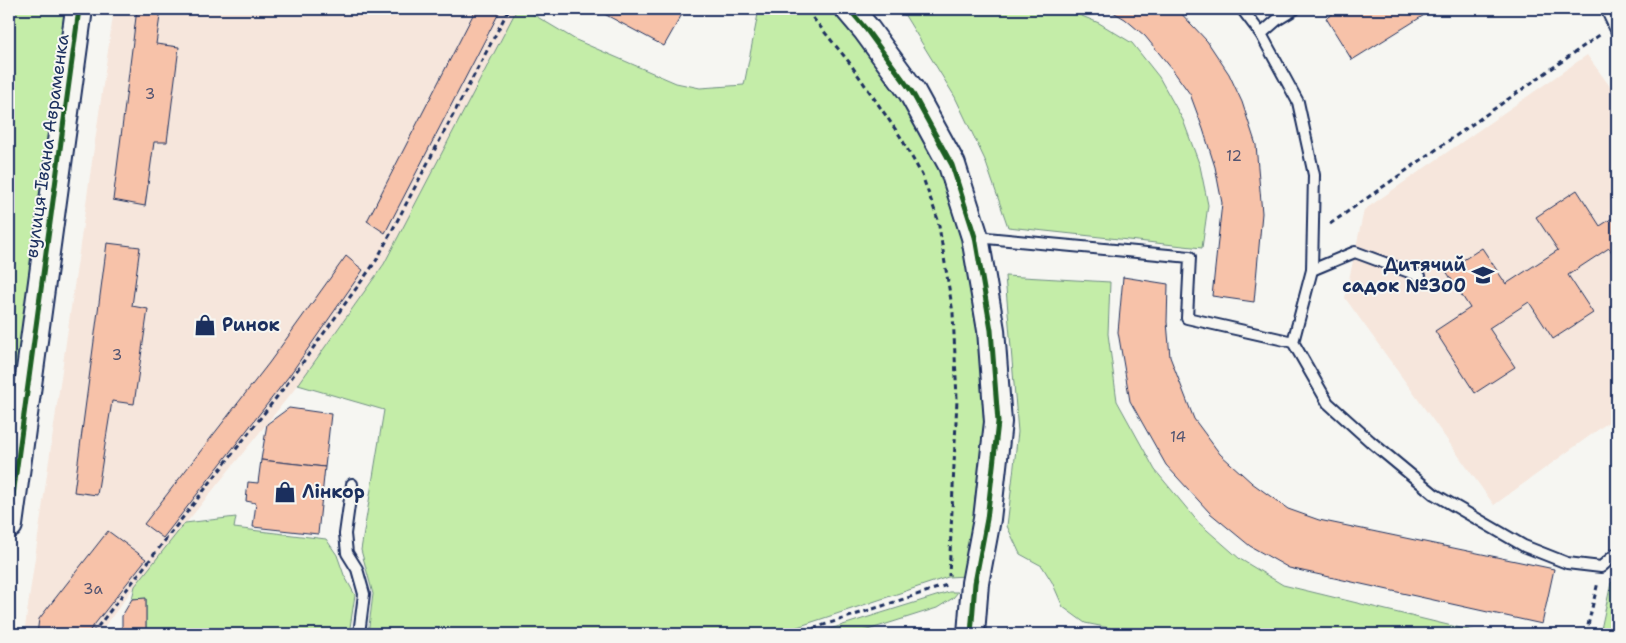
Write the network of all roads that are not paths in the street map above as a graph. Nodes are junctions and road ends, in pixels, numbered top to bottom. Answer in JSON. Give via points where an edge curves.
{"nodes":[{"id":1,"x":79,"y":9,"type":"edge"},
{"id":2,"x":849,"y":9,"type":"edge"},
{"id":3,"x":1242,"y":9,"type":"edge"},
{"id":4,"x":1295,"y":9,"type":"edge"},
{"id":5,"x":1606,"y":9,"type":"edge"},
{"id":6,"x":1616,"y":29,"type":"edge"},
{"id":7,"x":1261,"y":34,"type":"junction"},
{"id":8,"x":974,"y":237,"type":"junction"},
{"id":9,"x":1312,"y":270,"type":"junction"},
{"id":10,"x":1420,"y":276,"type":"dead end"},
{"id":11,"x":1293,"y":342,"type":"junction"},
{"id":12,"x":352,"y":484,"type":"dead end"},
{"id":13,"x":9,"y":526,"type":"edge"},
{"id":14,"x":1617,"y":553,"type":"edge"},
{"id":15,"x":359,"y":634,"type":"edge"},
{"id":16,"x":971,"y":634,"type":"edge"}],
"edges":[{"from":1,"to":13,"type":"street","name":"вулиця Івана Авраменка"},
{"from":2,"to":8,"type":"street","via":[[916,100],[952,165]]},
{"from":3,"to":7,"type":"lane"},
{"from":4,"to":7,"type":"lane"},
{"from":5,"to":6,"type":"lane"},
{"from":7,"to":9,"type":"lane","via":[[1298,102],[1314,176]]},
{"from":8,"to":11,"type":"lane","via":[[1190,257],[1187,318]]},
{"from":8,"to":16,"type":"street","via":[[991,330],[998,422]]},
{"from":9,"to":10,"type":"lane","via":[[1354,252]]},
{"from":9,"to":11,"type":"lane"},
{"from":11,"to":14,"type":"lane","via":[[1328,403],[1434,494],[1524,546],[1567,563],[1601,567]]},
{"from":12,"to":15,"type":"lane","via":[[345,534],[348,553],[358,569],[364,594]]}]}
